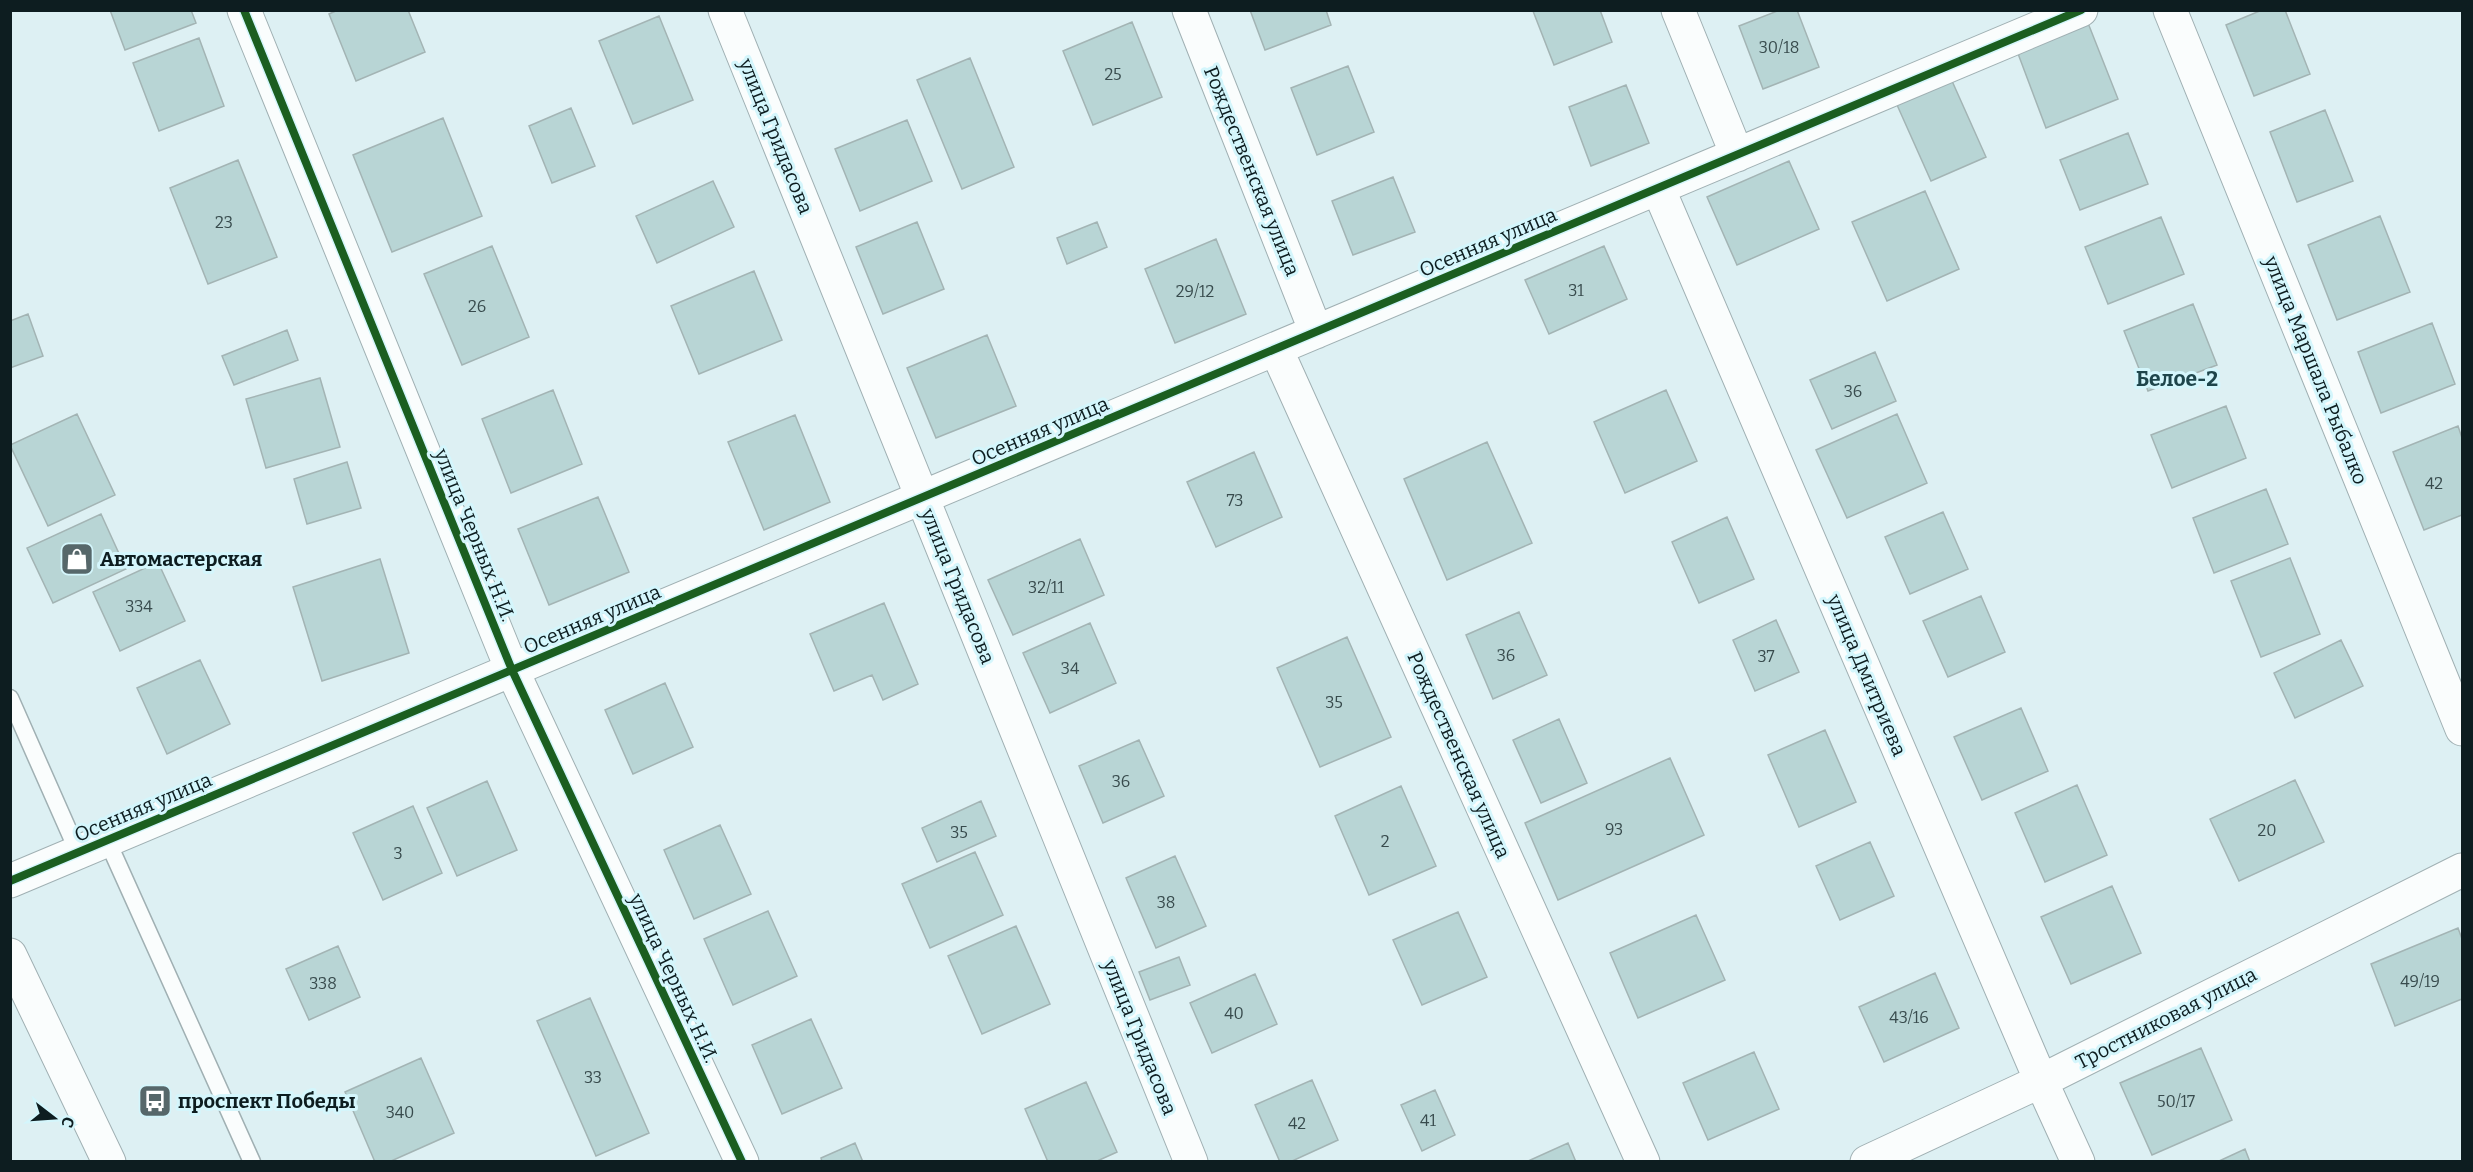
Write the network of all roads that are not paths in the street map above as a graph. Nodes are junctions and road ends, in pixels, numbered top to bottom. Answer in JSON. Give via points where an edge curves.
{"nodes":[{"id":1,"x":243,"y":10,"type":"edge"},
{"id":2,"x":725,"y":10,"type":"edge"},
{"id":3,"x":1189,"y":10,"type":"edge"},
{"id":4,"x":1678,"y":10,"type":"edge"},
{"id":5,"x":2081,"y":10,"type":"edge"},
{"id":6,"x":2170,"y":10,"type":"edge"},
{"id":7,"x":1737,"y":155,"type":"junction"},
{"id":8,"x":1658,"y":188,"type":"junction"},
{"id":9,"x":1316,"y":332,"type":"junction"},
{"id":10,"x":1276,"y":349,"type":"junction"},
{"id":11,"x":922,"y":498,"type":"junction"},
{"id":12,"x":512,"y":670,"type":"junction"},
{"id":13,"x":10,"y":698,"type":"edge"},
{"id":14,"x":2463,"y":729,"type":"edge"},
{"id":15,"x":92,"y":846,"type":"junction"},
{"id":16,"x":2463,"y":870,"type":"edge"},
{"id":17,"x":10,"y":881,"type":"edge"},
{"id":18,"x":10,"y":955,"type":"edge"},
{"id":19,"x":2041,"y":1081,"type":"junction"},
{"id":20,"x":109,"y":1161,"type":"edge"},
{"id":21,"x":252,"y":1161,"type":"edge"},
{"id":22,"x":741,"y":1161,"type":"edge"},
{"id":23,"x":1191,"y":1161,"type":"edge"},
{"id":24,"x":1643,"y":1161,"type":"edge"},
{"id":25,"x":1867,"y":1161,"type":"edge"},
{"id":26,"x":2078,"y":1161,"type":"edge"}],
"edges":[{"from":1,"to":12,"type":"street","name":"улица Черных Н.И."},
{"from":2,"to":11,"type":"street","name":"улица Гридасова"},
{"from":3,"to":9,"type":"street","name":"Рождественская улица"},
{"from":4,"to":7,"type":"street"},
{"from":5,"to":7,"type":"street","name":"Осенняя улица"},
{"from":6,"to":14,"type":"street","name":"улица Маршала Рыбалко"},
{"from":7,"to":8,"type":"street","name":"Осенняя улица"},
{"from":8,"to":9,"type":"street","name":"Осенняя улица"},
{"from":8,"to":19,"type":"street","name":"улица Дмитриева"},
{"from":9,"to":10,"type":"street","name":"Осенняя улица"},
{"from":10,"to":11,"type":"street","name":"Осенняя улица"},
{"from":10,"to":24,"type":"street","name":"Рождественская улица"},
{"from":11,"to":12,"type":"street","name":"Осенняя улица"},
{"from":11,"to":23,"type":"street","name":"улица Гридасова"},
{"from":12,"to":15,"type":"street","name":"Осенняя улица"},
{"from":12,"to":22,"type":"street","name":"улица Черных Н.И."},
{"from":13,"to":15,"type":"lane"},
{"from":15,"to":17,"type":"street","name":"Осенняя улица"},
{"from":15,"to":21,"type":"lane"},
{"from":16,"to":19,"type":"street","name":"Тростниковая улица"},
{"from":18,"to":20,"type":"street"},
{"from":19,"to":25,"type":"street","name":"Тростниковая улица"},
{"from":19,"to":26,"type":"street","name":"улица Дмитриева"}]}
